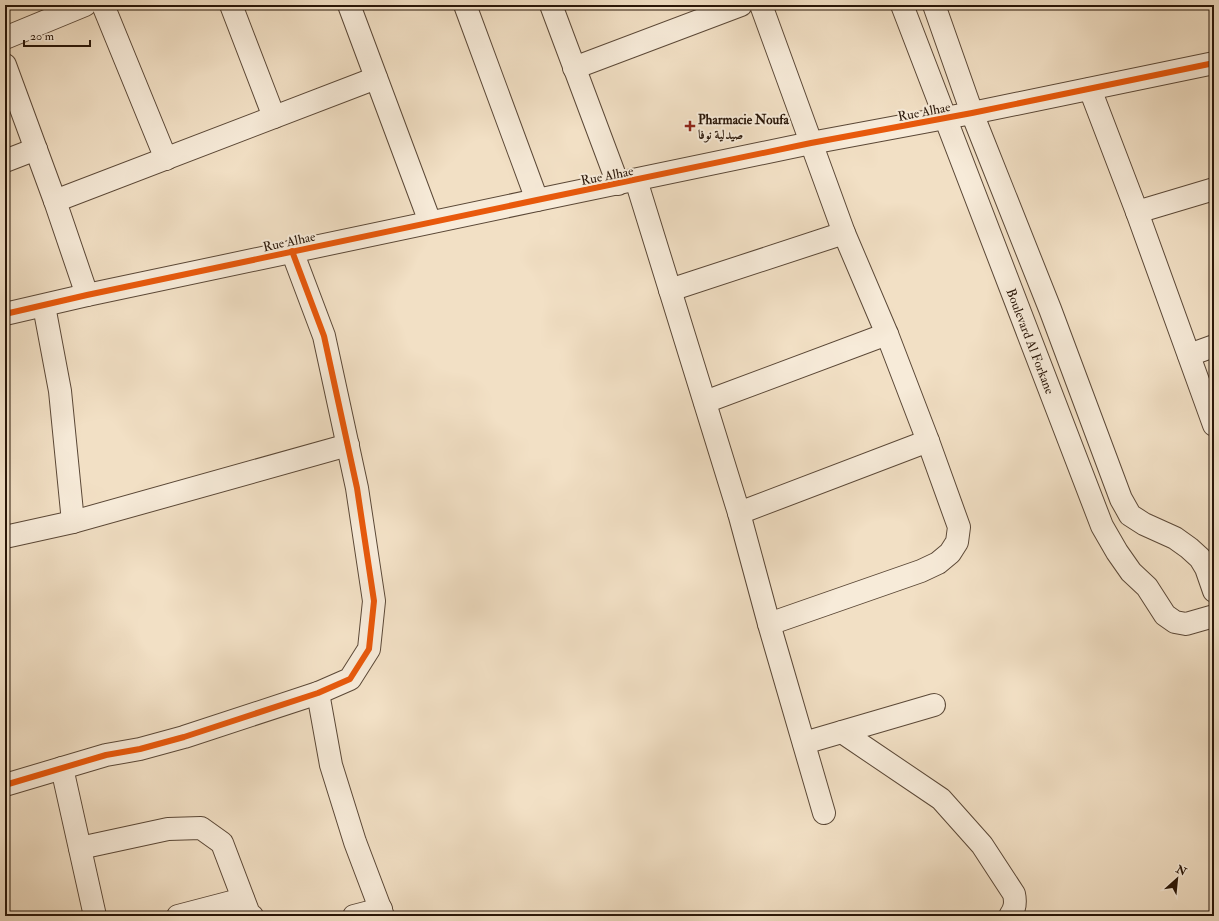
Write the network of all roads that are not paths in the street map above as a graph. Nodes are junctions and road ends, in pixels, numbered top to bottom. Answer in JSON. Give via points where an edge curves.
{"nodes":[{"id":1,"x":85,"y":5,"type":"edge"},
{"id":2,"x":103,"y":5,"type":"edge"},
{"id":3,"x":231,"y":5,"type":"edge"},
{"id":4,"x":349,"y":5,"type":"edge"},
{"id":5,"x":465,"y":5,"type":"edge"},
{"id":6,"x":551,"y":5,"type":"edge"},
{"id":7,"x":741,"y":5,"type":"edge"},
{"id":8,"x":761,"y":5,"type":"edge"},
{"id":9,"x":902,"y":5,"type":"edge"},
{"id":10,"x":934,"y":5,"type":"edge"},
{"id":11,"x":5,"y":38,"type":"edge"},
{"id":12,"x":1214,"y":63,"type":"edge"},
{"id":13,"x":5,"y":65,"type":"edge"},
{"id":14,"x":574,"y":68,"type":"junction"},
{"id":15,"x":376,"y":78,"type":"junction"},
{"id":16,"x":1090,"y":89,"type":"junction"},
{"id":17,"x":972,"y":113,"type":"junction"},
{"id":18,"x":274,"y":117,"type":"junction"},
{"id":19,"x":945,"y":118,"type":"junction"},
{"id":20,"x":811,"y":143,"type":"junction"},
{"id":21,"x":36,"y":149,"type":"junction"},
{"id":22,"x":166,"y":159,"type":"junction"},
{"id":23,"x":5,"y":161,"type":"edge"},
{"id":24,"x":627,"y":182,"type":"junction"},
{"id":25,"x":1214,"y":189,"type":"edge"},
{"id":26,"x":537,"y":200,"type":"junction"},
{"id":27,"x":55,"y":201,"type":"junction"},
{"id":28,"x":1138,"y":212,"type":"junction"},
{"id":29,"x":430,"y":222,"type":"junction"},
{"id":30,"x":844,"y":233,"type":"junction"},
{"id":31,"x":292,"y":251,"type":"junction"},
{"id":32,"x":670,"y":290,"type":"junction"},
{"id":33,"x":87,"y":295,"type":"junction"},
{"id":34,"x":44,"y":306,"type":"junction"},
{"id":35,"x":5,"y":314,"type":"edge"},
{"id":36,"x":887,"y":334,"type":"junction"},
{"id":37,"x":1214,"y":346,"type":"edge"},
{"id":38,"x":1189,"y":355,"type":"junction"},
{"id":39,"x":705,"y":402,"type":"junction"},
{"id":40,"x":1214,"y":425,"type":"edge"},
{"id":41,"x":928,"y":441,"type":"junction"},
{"id":42,"x":348,"y":445,"type":"junction"},
{"id":43,"x":739,"y":513,"type":"junction"},
{"id":44,"x":73,"y":522,"type":"junction"},
{"id":45,"x":5,"y":537,"type":"edge"},
{"id":46,"x":1214,"y":591,"type":"edge"},
{"id":47,"x":1214,"y":616,"type":"edge"},
{"id":48,"x":769,"y":624,"type":"junction"},
{"id":49,"x":318,"y":693,"type":"junction"},
{"id":50,"x":934,"y":705,"type":"dead end"},
{"id":51,"x":842,"y":732,"type":"junction"},
{"id":52,"x":804,"y":743,"type":"junction"},
{"id":53,"x":62,"y":768,"type":"junction"},
{"id":54,"x":5,"y":785,"type":"edge"},
{"id":55,"x":824,"y":813,"type":"dead end"},
{"id":56,"x":80,"y":848,"type":"junction"},
{"id":57,"x":248,"y":907,"type":"edge"},
{"id":58,"x":382,"y":913,"type":"edge"},
{"id":59,"x":95,"y":916,"type":"edge"},
{"id":60,"x":178,"y":916,"type":"edge"},
{"id":61,"x":354,"y":916,"type":"edge"},
{"id":62,"x":1010,"y":916,"type":"edge"}],
"edges":[{"from":1,"to":11,"type":"street"},
{"from":2,"to":22,"type":"street"},
{"from":3,"to":18,"type":"street"},
{"from":4,"to":15,"type":"street"},
{"from":5,"to":26,"type":"street"},
{"from":6,"to":14,"type":"street"},
{"from":7,"to":14,"type":"street"},
{"from":8,"to":20,"type":"street"},
{"from":9,"to":19,"type":"street","name":"Boulevard Al Forkane"},
{"from":10,"to":17,"type":"street"},
{"from":12,"to":16,"type":"street","name":"Rue Alhae"},
{"from":13,"to":21,"type":"street"},
{"from":14,"to":24,"type":"street"},
{"from":15,"to":18,"type":"street"},
{"from":15,"to":29,"type":"street"},
{"from":16,"to":17,"type":"street","name":"Rue Alhae"},
{"from":16,"to":28,"type":"street"},
{"from":17,"to":19,"type":"street","name":"Rue Alhae"},
{"from":17,"to":46,"type":"street","via":[[1050,309],[1121,499],[1130,515],[1175,538],[1200,558]]},
{"from":18,"to":22,"type":"street"},
{"from":19,"to":20,"type":"street","name":"Rue Alhae"},
{"from":19,"to":47,"type":"street","name":"Boulevard Al Forkane","via":[[1102,526],[1131,572],[1147,586],[1165,615],[1175,622],[1186,624]]},
{"from":20,"to":24,"type":"street","name":"Rue Alhae"},
{"from":20,"to":30,"type":"street"},
{"from":21,"to":23,"type":"street"},
{"from":21,"to":27,"type":"street"},
{"from":22,"to":27,"type":"street"},
{"from":24,"to":26,"type":"street","name":"Rue Alhae"},
{"from":24,"to":32,"type":"street"},
{"from":25,"to":28,"type":"street"},
{"from":26,"to":29,"type":"street","name":"Rue Alhae"},
{"from":27,"to":33,"type":"street"},
{"from":28,"to":38,"type":"street"},
{"from":29,"to":31,"type":"street","name":"Rue Alhae"},
{"from":30,"to":32,"type":"street"},
{"from":30,"to":36,"type":"street"},
{"from":31,"to":33,"type":"street","name":"Rue Alhae"},
{"from":31,"to":42,"type":"street","via":[[324,336]]},
{"from":32,"to":39,"type":"street"},
{"from":33,"to":34,"type":"street","name":"Rue Alhae"},
{"from":34,"to":35,"type":"street","name":"Rue Alhae"},
{"from":34,"to":44,"type":"street","via":[[60,391]]},
{"from":36,"to":39,"type":"street"},
{"from":36,"to":41,"type":"street"},
{"from":37,"to":38,"type":"street"},
{"from":38,"to":40,"type":"street"},
{"from":39,"to":43,"type":"street"},
{"from":41,"to":43,"type":"street"},
{"from":41,"to":48,"type":"street","via":[[959,527],[957,542],[950,553],[938,563],[921,571]]},
{"from":42,"to":44,"type":"street"},
{"from":42,"to":49,"type":"street","via":[[374,600],[369,649],[350,679]]},
{"from":43,"to":48,"type":"street"},
{"from":44,"to":45,"type":"street"},
{"from":48,"to":52,"type":"street"},
{"from":49,"to":53,"type":"street","via":[[184,737]]},
{"from":49,"to":58,"type":"street","via":[[332,765],[355,842]]},
{"from":50,"to":51,"type":"street"},
{"from":51,"to":52,"type":"street"},
{"from":51,"to":62,"type":"street","via":[[941,800],[961,821],[982,845],[1014,894],[1015,907]]},
{"from":52,"to":55,"type":"street"},
{"from":53,"to":54,"type":"street"},
{"from":53,"to":56,"type":"street"},
{"from":56,"to":57,"type":"street","via":[[168,829],[201,828],[222,843]]},
{"from":56,"to":59,"type":"street"},
{"from":57,"to":60,"type":"street"},
{"from":58,"to":61,"type":"street"}]}
